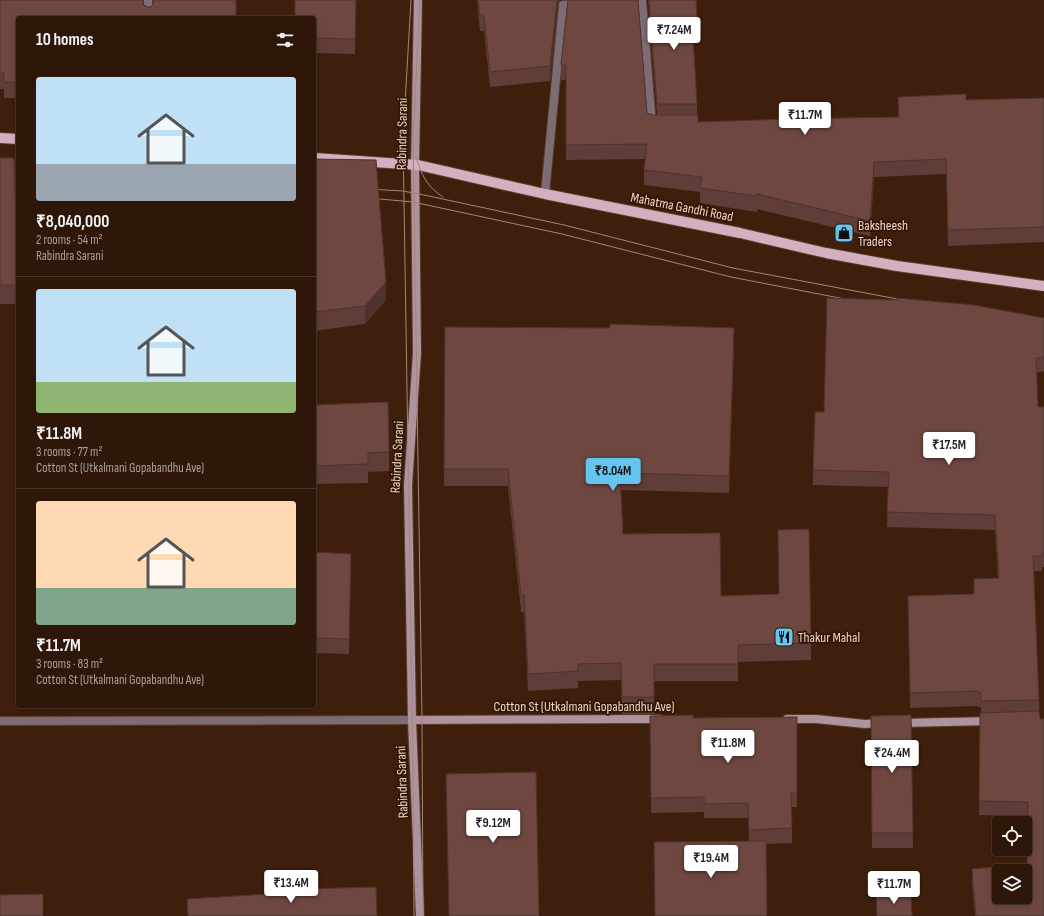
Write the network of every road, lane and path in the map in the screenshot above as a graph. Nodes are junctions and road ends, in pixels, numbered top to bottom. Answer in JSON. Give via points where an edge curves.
{"nodes":[{"id":1,"x":148,"y":0,"type":"edge"},
{"id":2,"x":418,"y":0,"type":"edge"},
{"id":3,"x":642,"y":0,"type":"edge"},
{"id":4,"x":585,"y":3,"type":"edge"},
{"id":5,"x":148,"y":16,"type":"edge"},
{"id":6,"x":660,"y":125,"type":"edge"},
{"id":7,"x":0,"y":138,"type":"edge"},
{"id":8,"x":16,"y":139,"type":"edge"},
{"id":9,"x":316,"y":158,"type":"edge"},
{"id":10,"x":415,"y":165,"type":"junction"},
{"id":11,"x":545,"y":194,"type":"junction"},
{"id":12,"x":1044,"y":286,"type":"edge"},
{"id":13,"x":666,"y":719,"type":"edge"},
{"id":14,"x":777,"y":719,"type":"edge"},
{"id":15,"x":412,"y":720,"type":"junction"},
{"id":16,"x":0,"y":721,"type":"edge"},
{"id":17,"x":997,"y":721,"type":"edge"},
{"id":18,"x":420,"y":916,"type":"edge"}],
"edges":[{"from":1,"to":5,"type":"street"},
{"from":2,"to":10,"type":"main road","name":"Rabindra Sarani"},
{"from":3,"to":6,"type":"street","via":[[652,125]]},
{"from":4,"to":11,"type":"street","via":[[563,5]]},
{"from":7,"to":8,"type":"main road"},
{"from":9,"to":10,"type":"main road","name":"Mahatma Gandhi Road"},
{"from":10,"to":11,"type":"main road","name":"Mahatma Gandhi Road"},
{"from":10,"to":15,"type":"main road","name":"Rabindra Sarani","via":[[417,353],[408,485]]},
{"from":11,"to":12,"type":"main road","name":"Mahatma Gandhi Road","via":[[826,253],[897,266]]},
{"from":13,"to":15,"type":"main road","name":"Cotton St (Utkalmani Gopabandhu Ave)"},
{"from":14,"to":17,"type":"main road","via":[[816,718],[865,724]]},
{"from":15,"to":16,"type":"street"},
{"from":15,"to":18,"type":"main road","name":"Rabindra Sarani"}]}
